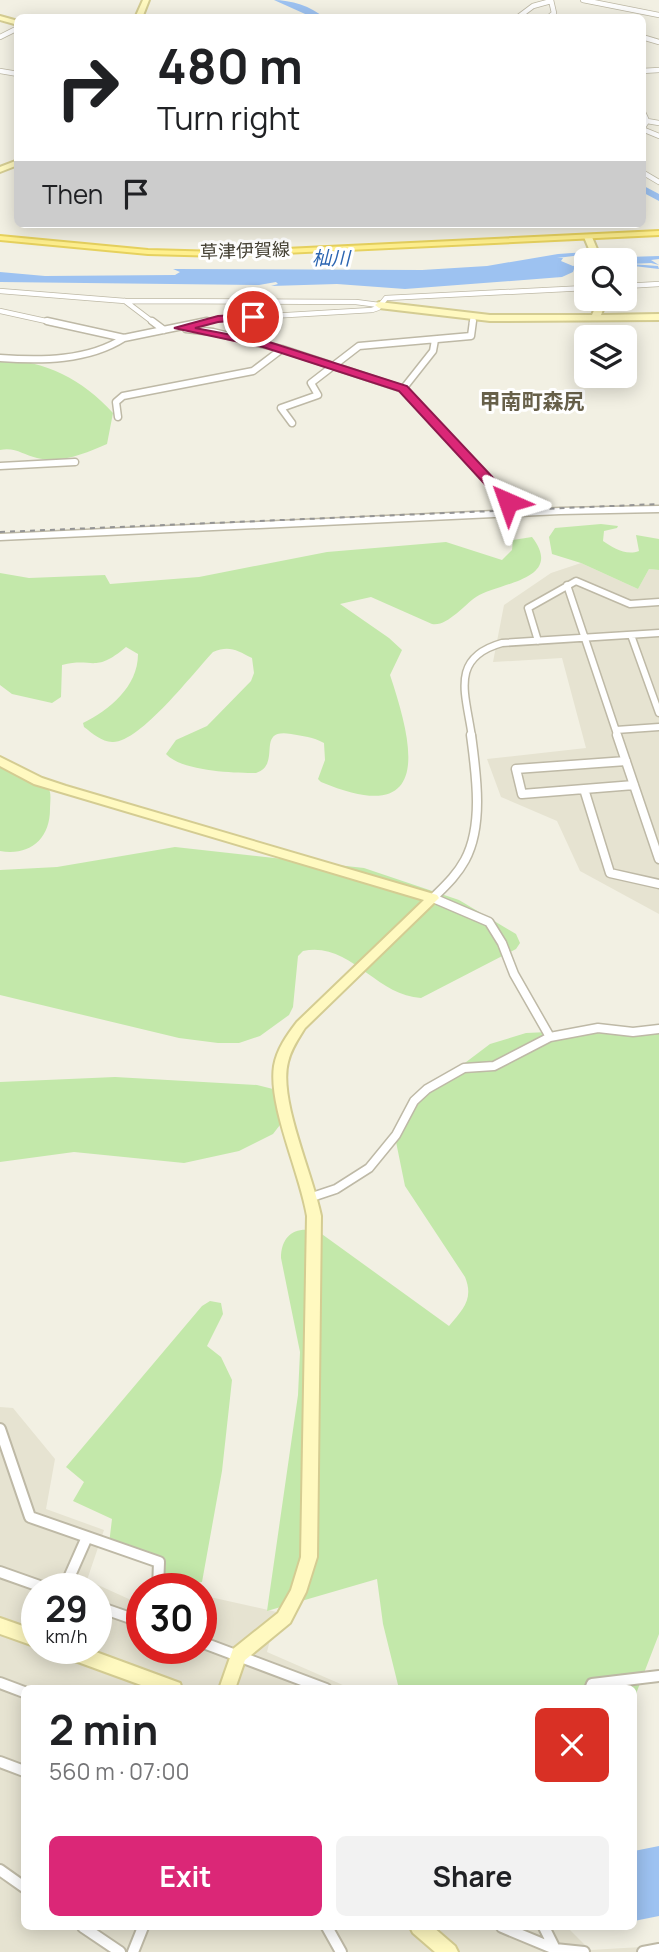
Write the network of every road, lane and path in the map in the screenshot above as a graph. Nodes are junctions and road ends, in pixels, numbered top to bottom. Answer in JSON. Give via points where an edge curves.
{"nodes":[{"id":1,"x":583,"y":0,"type":"edge"},
{"id":2,"x":551,"y":1,"type":"edge"},
{"id":3,"x":604,"y":1,"type":"edge"},
{"id":4,"x":522,"y":14,"type":"edge"},
{"id":5,"x":659,"y":15,"type":"edge"},
{"id":6,"x":647,"y":121,"type":"edge"},
{"id":7,"x":659,"y":123,"type":"edge"},
{"id":8,"x":659,"y":233,"type":"edge"},
{"id":9,"x":0,"y":238,"type":"edge"},
{"id":10,"x":590,"y":239,"type":"junction"},
{"id":11,"x":593,"y":248,"type":"edge"},
{"id":12,"x":659,"y":284,"type":"edge"},
{"id":13,"x":637,"y":285,"type":"edge"},
{"id":14,"x":574,"y":289,"type":"edge"},
{"id":15,"x":0,"y":290,"type":"edge"},
{"id":16,"x":125,"y":301,"type":"junction"},
{"id":17,"x":379,"y":305,"type":"junction"},
{"id":18,"x":0,"y":310,"type":"edge"},
{"id":19,"x":597,"y":311,"type":"edge"},
{"id":20,"x":8,"y":313,"type":"junction"},
{"id":21,"x":0,"y":317,"type":"edge"},
{"id":22,"x":473,"y":317,"type":"junction"},
{"id":23,"x":597,"y":317,"type":"junction"},
{"id":24,"x":659,"y":317,"type":"edge"},
{"id":25,"x":180,"y":328,"type":"junction"},
{"id":26,"x":164,"y":330,"type":"junction"},
{"id":27,"x":124,"y":338,"type":"junction"},
{"id":28,"x":436,"y":340,"type":"junction"},
{"id":29,"x":282,"y":349,"type":"junction"},
{"id":30,"x":0,"y":358,"type":"edge"},
{"id":31,"x":330,"y":366,"type":"junction"},
{"id":32,"x":403,"y":389,"type":"junction"},
{"id":33,"x":118,"y":417,"type":"dead end"},
{"id":34,"x":292,"y":423,"type":"dead end"},
{"id":35,"x":75,"y":462,"type":"dead end"},
{"id":36,"x":0,"y":466,"type":"edge"},
{"id":37,"x":659,"y":509,"type":"edge"},
{"id":38,"x":515,"y":513,"type":"junction"},
{"id":39,"x":0,"y":537,"type":"edge"},
{"id":40,"x":567,"y":585,"type":"junction"},
{"id":41,"x":659,"y":602,"type":"edge"},
{"id":42,"x":659,"y":633,"type":"edge"},
{"id":43,"x":631,"y":635,"type":"junction"},
{"id":44,"x":585,"y":638,"type":"junction"},
{"id":45,"x":538,"y":641,"type":"junction"},
{"id":46,"x":659,"y":713,"type":"edge"},
{"id":47,"x":659,"y":727,"type":"edge"},
{"id":48,"x":616,"y":730,"type":"junction"},
{"id":49,"x":0,"y":761,"type":"edge"},
{"id":50,"x":626,"y":761,"type":"junction"},
{"id":51,"x":634,"y":785,"type":"junction"},
{"id":52,"x":584,"y":789,"type":"junction"},
{"id":53,"x":655,"y":831,"type":"edge"},
{"id":54,"x":659,"y":859,"type":"edge"},
{"id":55,"x":659,"y":884,"type":"edge"},
{"id":56,"x":433,"y":898,"type":"junction"},
{"id":57,"x":659,"y":1029,"type":"edge"},
{"id":58,"x":550,"y":1037,"type":"junction"},
{"id":59,"x":312,"y":1197,"type":"junction"},
{"id":60,"x":0,"y":1429,"type":"edge"},
{"id":61,"x":87,"y":1537,"type":"junction"},
{"id":62,"x":0,"y":1572,"type":"edge"},
{"id":63,"x":71,"y":1573,"type":"edge"},
{"id":64,"x":159,"y":1573,"type":"edge"},
{"id":65,"x":21,"y":1579,"type":"edge"},
{"id":66,"x":0,"y":1626,"type":"edge"},
{"id":67,"x":21,"y":1633,"type":"edge"},
{"id":68,"x":217,"y":1647,"type":"edge"},
{"id":69,"x":239,"y":1655,"type":"junction"},
{"id":70,"x":106,"y":1664,"type":"edge"},
{"id":71,"x":659,"y":1676,"type":"edge"},
{"id":72,"x":0,"y":1683,"type":"edge"},
{"id":73,"x":163,"y":1685,"type":"edge"},
{"id":74,"x":228,"y":1685,"type":"edge"},
{"id":75,"x":310,"y":1685,"type":"edge"},
{"id":76,"x":592,"y":1685,"type":"edge"},
{"id":77,"x":21,"y":1691,"type":"edge"},
{"id":78,"x":0,"y":1762,"type":"edge"},
{"id":79,"x":21,"y":1770,"type":"edge"},
{"id":80,"x":0,"y":1870,"type":"edge"},
{"id":81,"x":21,"y":1885,"type":"edge"},
{"id":82,"x":87,"y":1930,"type":"edge"},
{"id":83,"x":142,"y":1930,"type":"edge"},
{"id":84,"x":329,"y":1930,"type":"edge"},
{"id":85,"x":423,"y":1930,"type":"edge"},
{"id":86,"x":509,"y":1930,"type":"edge"},
{"id":87,"x":545,"y":1930,"type":"edge"},
{"id":88,"x":659,"y":1949,"type":"edge"},
{"id":89,"x":555,"y":1951,"type":"edge"},
{"id":90,"x":120,"y":1952,"type":"edge"},
{"id":91,"x":133,"y":1952,"type":"edge"},
{"id":92,"x":341,"y":1952,"type":"edge"},
{"id":93,"x":449,"y":1952,"type":"edge"},
{"id":94,"x":584,"y":1952,"type":"edge"},
{"id":95,"x":643,"y":1952,"type":"edge"}],
"edges":[{"from":1,"to":3,"type":"street"},
{"from":2,"to":4,"type":"street"},
{"from":3,"to":5,"type":"street"},
{"from":6,"to":7,"type":"street"},
{"from":8,"to":10,"type":"main road","name":"草津伊賀線"},
{"from":9,"to":10,"type":"main road","name":"草津伊賀線","via":[[221,254]]},
{"from":10,"to":11,"type":"street"},
{"from":12,"to":13,"type":"street"},
{"from":14,"to":17,"type":"street","via":[[386,298]]},
{"from":15,"to":16,"type":"street"},
{"from":16,"to":17,"type":"street"},
{"from":16,"to":26,"type":"street"},
{"from":17,"to":22,"type":"street"},
{"from":17,"to":25,"type":"street","via":[[372,310],[218,319]]},
{"from":18,"to":20,"type":"street"},
{"from":19,"to":23,"type":"street"},
{"from":20,"to":21,"type":"street"},
{"from":20,"to":27,"type":"street"},
{"from":22,"to":23,"type":"street"},
{"from":22,"to":28,"type":"street","via":[[471,336]]},
{"from":23,"to":24,"type":"street"},
{"from":25,"to":26,"type":"street"},
{"from":25,"to":29,"type":"street"},
{"from":26,"to":27,"type":"street"},
{"from":27,"to":30,"type":"street","via":[[79,356]]},
{"from":28,"to":31,"type":"street","via":[[359,346]]},
{"from":28,"to":32,"type":"street","via":[[433,351]]},
{"from":29,"to":31,"type":"street"},
{"from":29,"to":33,"type":"street","via":[[253,371],[123,396],[116,402]]},
{"from":31,"to":32,"type":"street"},
{"from":31,"to":34,"type":"street","via":[[311,383],[318,395],[281,408]]},
{"from":32,"to":38,"type":"street"},
{"from":35,"to":36,"type":"street"},
{"from":37,"to":38,"type":"street"},
{"from":38,"to":39,"type":"street"},
{"from":40,"to":41,"type":"street","via":[[576,581],[630,604]]},
{"from":40,"to":44,"type":"street"},
{"from":40,"to":45,"type":"street","via":[[528,608]]},
{"from":42,"to":43,"type":"street"},
{"from":43,"to":44,"type":"street"},
{"from":43,"to":46,"type":"street"},
{"from":44,"to":45,"type":"street"},
{"from":44,"to":48,"type":"street"},
{"from":45,"to":56,"type":"street","via":[[493,645],[466,665],[474,834],[467,857]]},
{"from":47,"to":48,"type":"street"},
{"from":48,"to":50,"type":"street"},
{"from":49,"to":56,"type":"street","via":[[62,789]]},
{"from":50,"to":51,"type":"street"},
{"from":50,"to":52,"type":"street","via":[[516,769],[522,794]]},
{"from":51,"to":52,"type":"street"},
{"from":51,"to":53,"type":"street"},
{"from":52,"to":55,"type":"street","via":[[610,873]]},
{"from":53,"to":54,"type":"street"},
{"from":56,"to":58,"type":"street","via":[[489,922]]},
{"from":56,"to":59,"type":"street","via":[[321,1003],[288,1043],[280,1068],[281,1095]]},
{"from":57,"to":58,"type":"street","via":[[598,1028]]},
{"from":58,"to":59,"type":"street","via":[[494,1066],[464,1068],[427,1089],[369,1168],[336,1189]]},
{"from":59,"to":69,"type":"street","via":[[309,1557],[284,1618]]},
{"from":60,"to":61,"type":"street","via":[[30,1517]]},
{"from":61,"to":63,"type":"street"},
{"from":61,"to":64,"type":"street","via":[[159,1562]]},
{"from":62,"to":65,"type":"street"},
{"from":66,"to":67,"type":"street"},
{"from":68,"to":69,"type":"street"},
{"from":69,"to":74,"type":"street"},
{"from":69,"to":75,"type":"street"},
{"from":70,"to":73,"type":"street"},
{"from":71,"to":76,"type":"street"},
{"from":72,"to":77,"type":"street"},
{"from":78,"to":79,"type":"street"},
{"from":80,"to":81,"type":"street"},
{"from":82,"to":90,"type":"street"},
{"from":83,"to":91,"type":"street"},
{"from":84,"to":92,"type":"street"},
{"from":85,"to":93,"type":"street"},
{"from":86,"to":89,"type":"street"},
{"from":87,"to":89,"type":"street"},
{"from":88,"to":95,"type":"street"},
{"from":89,"to":94,"type":"street"}]}
